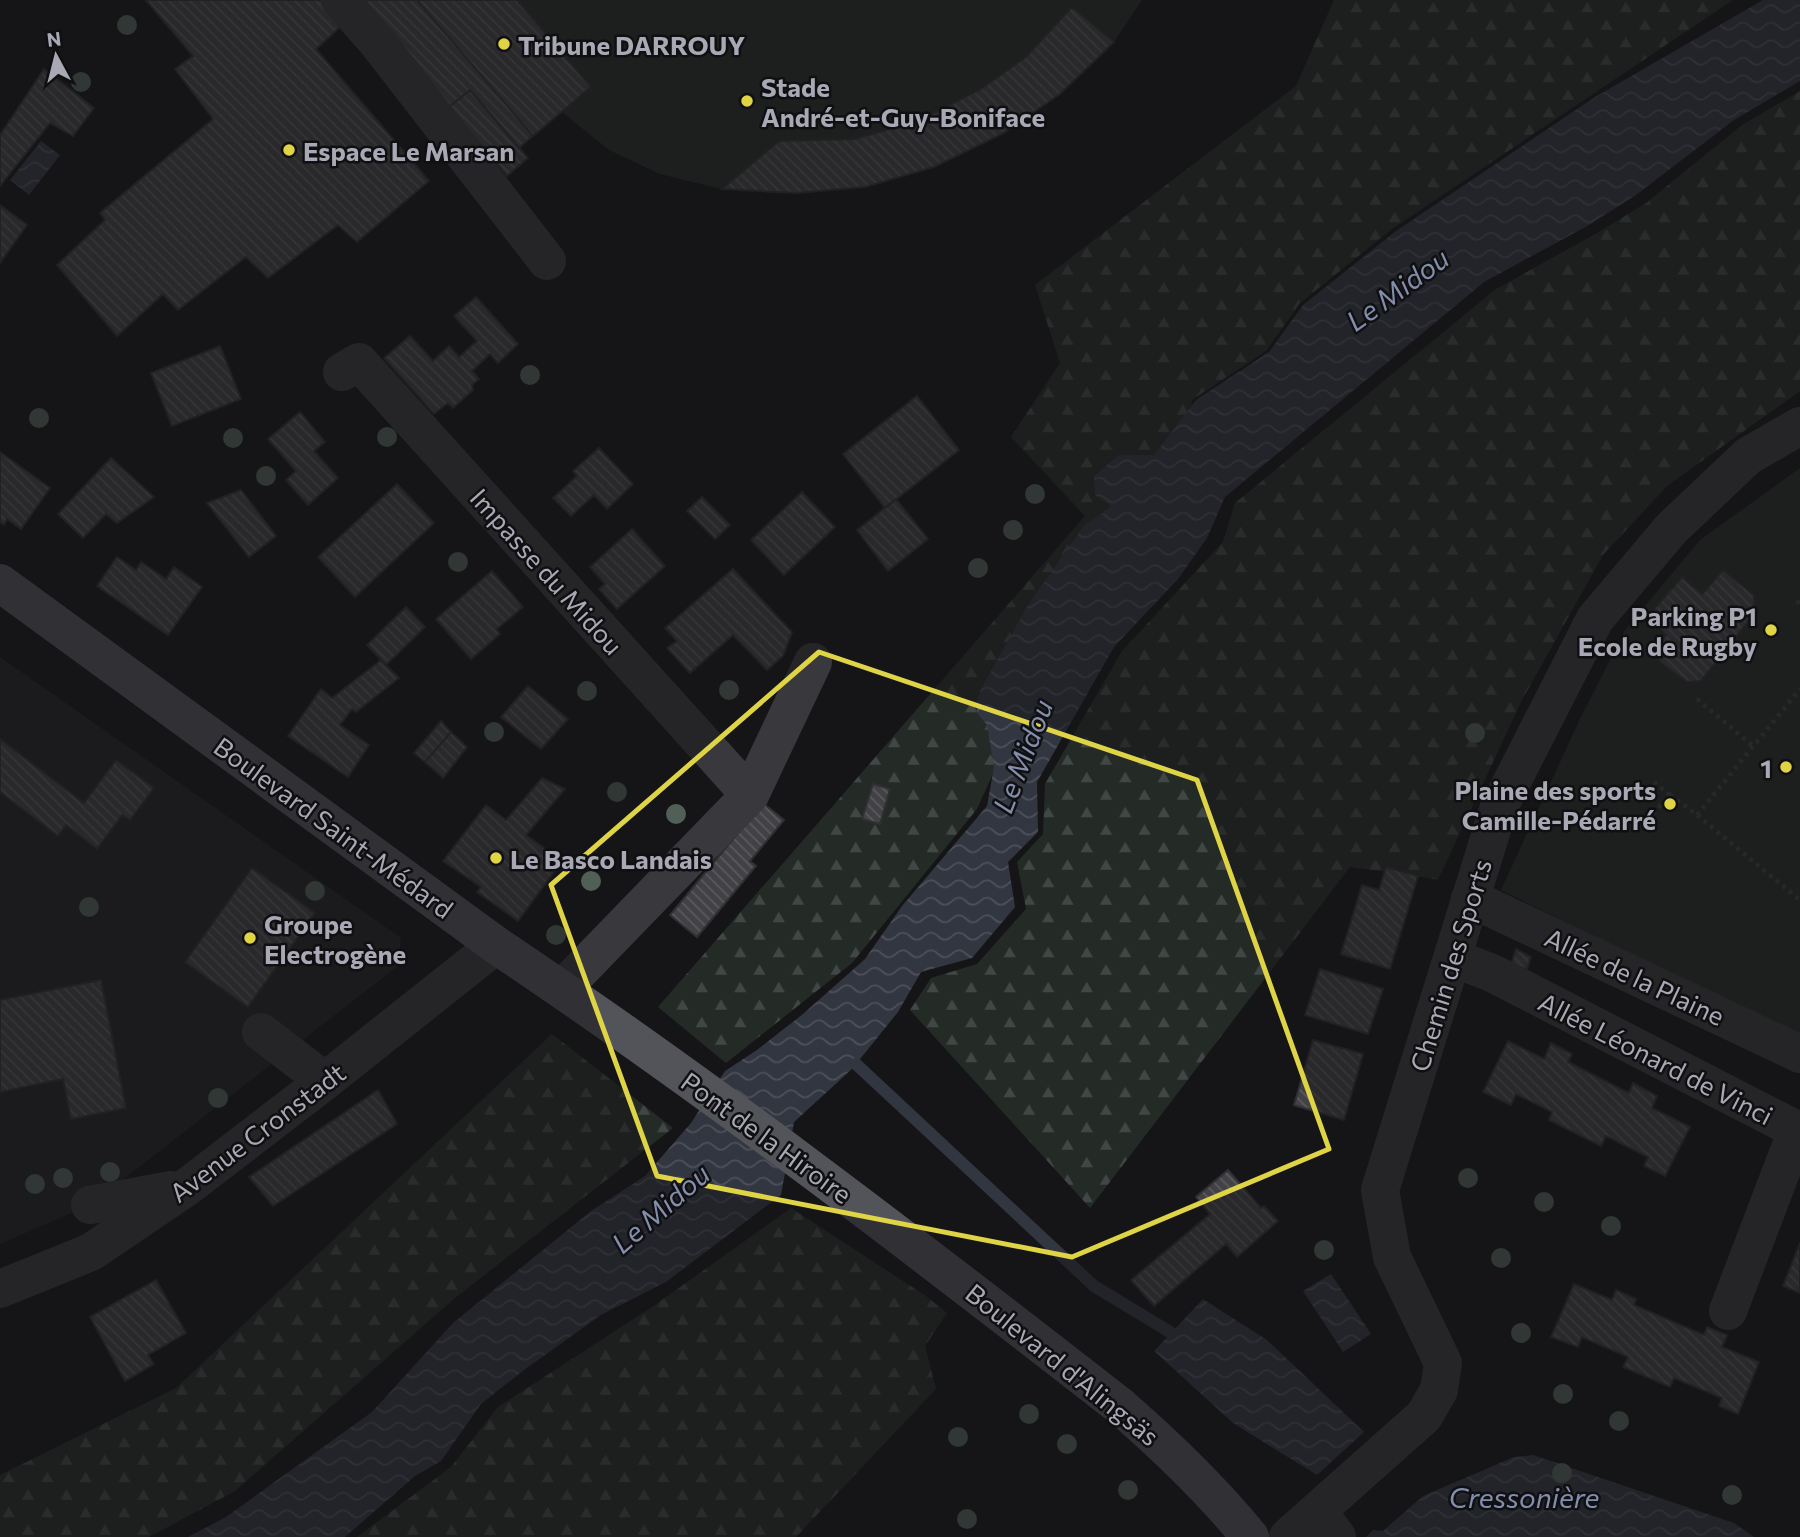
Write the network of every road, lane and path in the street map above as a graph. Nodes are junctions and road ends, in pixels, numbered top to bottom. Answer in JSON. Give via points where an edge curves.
{"nodes":[{"id":1,"x":340,"y":0,"type":"edge"},
{"id":2,"x":547,"y":261,"type":"dead end"},
{"id":3,"x":342,"y":372,"type":"dead end"},
{"id":4,"x":1800,"y":426,"type":"edge"},
{"id":5,"x":0,"y":583,"type":"edge"},
{"id":6,"x":813,"y":662,"type":"dead end"},
{"id":7,"x":1800,"y":688,"type":"edge"},
{"id":8,"x":1697,"y":699,"type":"dead end"},
{"id":9,"x":1753,"y":746,"type":"junction"},
{"id":10,"x":1654,"y":782,"type":"dead end"},
{"id":11,"x":750,"y":795,"type":"junction"},
{"id":12,"x":1670,"y":795,"type":"junction"},
{"id":13,"x":1697,"y":815,"type":"junction"},
{"id":14,"x":1647,"y":820,"type":"dead end"},
{"id":15,"x":1470,"y":898,"type":"junction"},
{"id":16,"x":1800,"y":900,"type":"edge"},
{"id":17,"x":496,"y":946,"type":"junction"},
{"id":18,"x":1454,"y":958,"type":"junction"},
{"id":19,"x":562,"y":989,"type":"junction"},
{"id":20,"x":261,"y":1032,"type":"dead end"},
{"id":21,"x":1800,"y":1054,"type":"edge"},
{"id":22,"x":672,"y":1067,"type":"joint"},
{"id":23,"x":325,"y":1081,"type":"junction"},
{"id":24,"x":187,"y":1187,"type":"junction"},
{"id":25,"x":90,"y":1205,"type":"dead end"},
{"id":26,"x":862,"y":1206,"type":"joint"},
{"id":27,"x":0,"y":1289,"type":"edge"},
{"id":28,"x":1728,"y":1311,"type":"dead end"},
{"id":29,"x":1329,"y":1516,"type":"edge"},
{"id":30,"x":1250,"y":1537,"type":"edge"},
{"id":31,"x":1288,"y":1537,"type":"edge"}],
"edges":[{"from":1,"to":2,"type":"street"},
{"from":3,"to":11,"type":"street","name":"Impasse du Midou","via":[[359,362]]},
{"from":4,"to":15,"type":"street","name":"Chemin des Sports","via":[[1748,456],[1671,529],[1595,620],[1499,807]]},
{"from":5,"to":17,"type":"main road","name":"Boulevard Saint-Médard"},
{"from":6,"to":11,"type":"street"},
{"from":7,"to":9,"type":"path"},
{"from":8,"to":9,"type":"path"},
{"from":9,"to":13,"type":"path"},
{"from":10,"to":12,"type":"path"},
{"from":11,"to":19,"type":"street"},
{"from":12,"to":13,"type":"path"},
{"from":12,"to":14,"type":"path"},
{"from":13,"to":16,"type":"path"},
{"from":15,"to":18,"type":"street","name":"Chemin des Sports"},
{"from":15,"to":21,"type":"street","name":"Allée de la Plaine"},
{"from":17,"to":19,"type":"main road","name":"Boulevard Saint-Médard"},
{"from":17,"to":23,"type":"street","name":"Avenue Cronstadt"},
{"from":18,"to":28,"type":"street","name":"Allée Léonard de Vinci","via":[[1492,973],[1797,1130]]},
{"from":18,"to":29,"type":"street","name":"Chemin des Sports","via":[[1380,1190],[1392,1257],[1443,1363],[1439,1390],[1424,1416]]},
{"from":19,"to":22,"type":"main road","name":"Boulevard Saint-Médard"},
{"from":20,"to":23,"type":"street"},
{"from":22,"to":26,"type":"main road","name":"Pont de la Hiroire"},
{"from":23,"to":24,"type":"street","name":"Avenue Cronstadt"},
{"from":24,"to":25,"type":"street"},
{"from":24,"to":27,"type":"street","name":"Avenue Cronstadt","via":[[91,1252]]},
{"from":26,"to":30,"type":"main road","name":"Boulevard d'Alingsäs","via":[[1121,1406],[1212,1492]]},
{"from":29,"to":31,"type":"street","name":"Chemin des Sports"}]}
